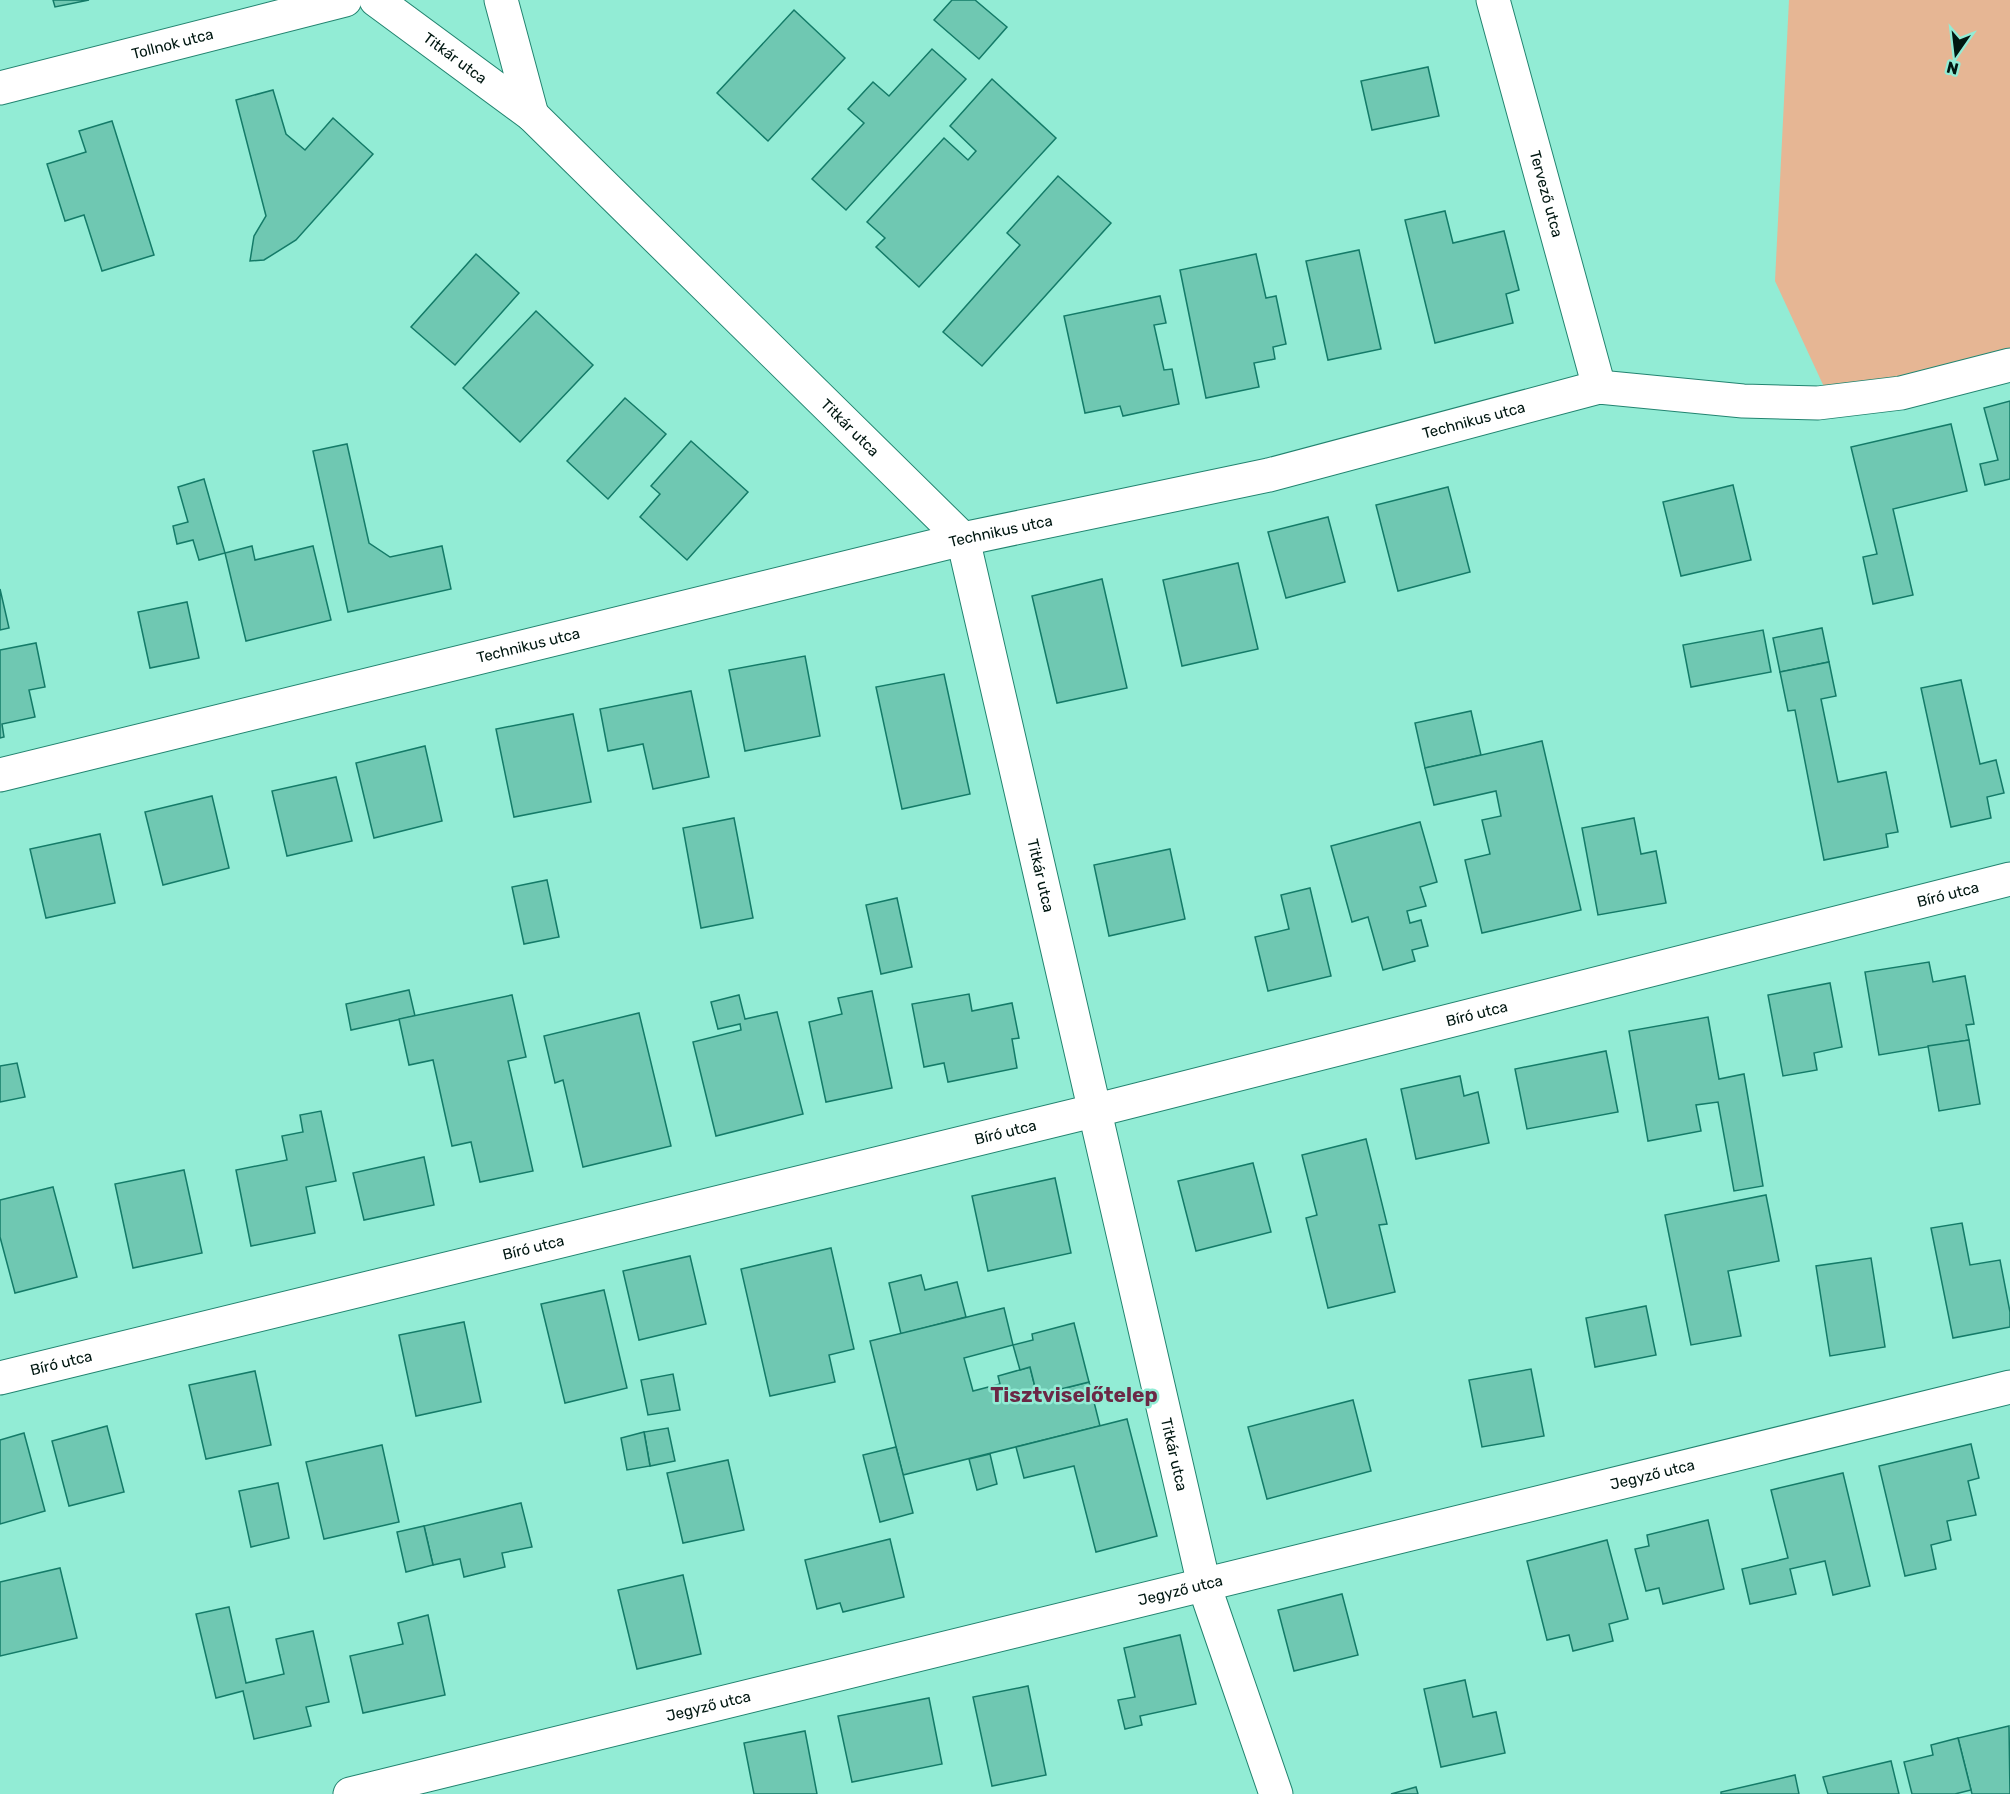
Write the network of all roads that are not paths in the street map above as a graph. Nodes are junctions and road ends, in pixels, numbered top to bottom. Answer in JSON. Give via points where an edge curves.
{"nodes":[{"id":1,"x":345,"y":0,"type":"edge"},
{"id":2,"x":376,"y":0,"type":"edge"},
{"id":3,"x":501,"y":0,"type":"edge"},
{"id":4,"x":1493,"y":0,"type":"edge"},
{"id":5,"x":0,"y":88,"type":"edge"},
{"id":6,"x":532,"y":115,"type":"junction"},
{"id":7,"x":2010,"y":365,"type":"edge"},
{"id":8,"x":1599,"y":387,"type":"junction"},
{"id":9,"x":963,"y":539,"type":"junction"},
{"id":10,"x":0,"y":775,"type":"edge"},
{"id":11,"x":2010,"y":879,"type":"edge"},
{"id":12,"x":1097,"y":1110,"type":"junction"},
{"id":13,"x":0,"y":1378,"type":"edge"},
{"id":14,"x":2010,"y":1387,"type":"edge"},
{"id":15,"x":1204,"y":1585,"type":"junction"},
{"id":16,"x":350,"y":1794,"type":"edge"},
{"id":17,"x":1276,"y":1794,"type":"edge"}],
"edges":[{"from":1,"to":5,"type":"street","name":"Tollnok utca"},
{"from":2,"to":6,"type":"street","name":"Titkár utca"},
{"from":3,"to":6,"type":"street"},
{"from":4,"to":8,"type":"street","name":"Tervező utca"},
{"from":6,"to":9,"type":"street","name":"Titkár utca"},
{"from":7,"to":8,"type":"street","name":"Technikus utca","via":[[1901,393],[1818,403]]},
{"from":8,"to":9,"type":"street","name":"Technikus utca","via":[[1269,475]]},
{"from":9,"to":10,"type":"street","name":"Technikus utca"},
{"from":9,"to":12,"type":"street","name":"Titkár utca"},
{"from":11,"to":12,"type":"street","name":"Bíró utca"},
{"from":12,"to":13,"type":"street","name":"Bíró utca"},
{"from":12,"to":15,"type":"street","name":"Titkár utca"},
{"from":14,"to":15,"type":"street","name":"Jegyző utca"},
{"from":15,"to":16,"type":"street","name":"Jegyző utca"},
{"from":15,"to":17,"type":"street","name":"Titkár utca"}]}
